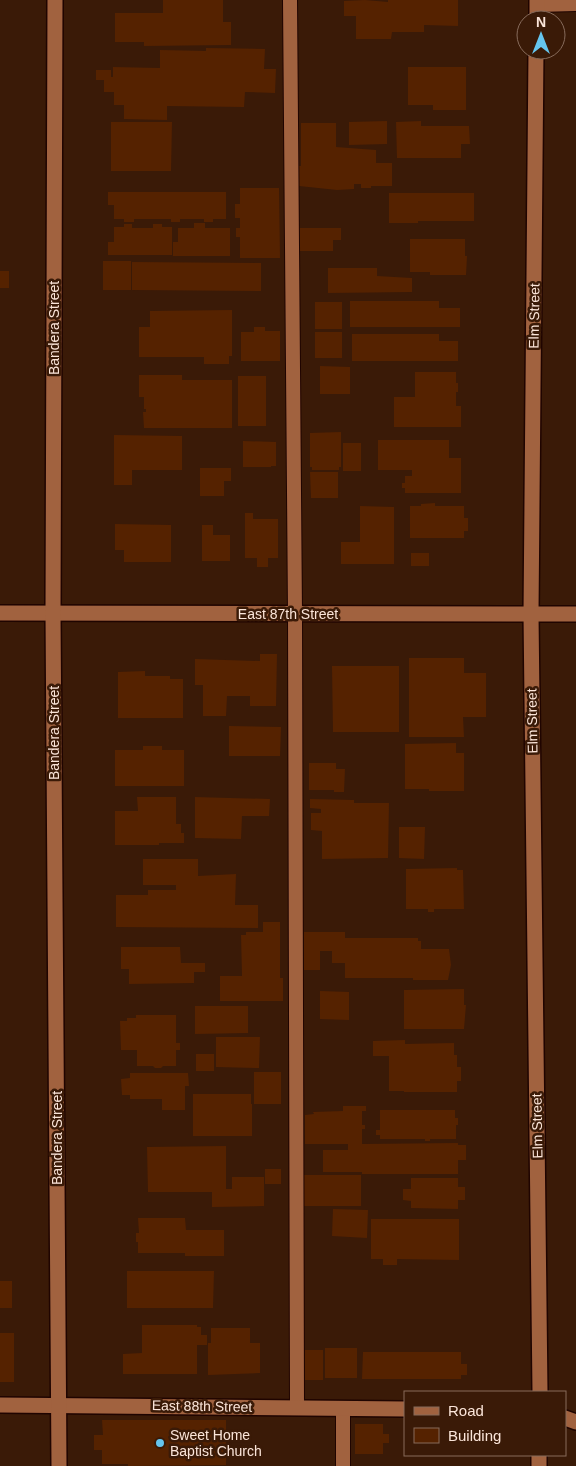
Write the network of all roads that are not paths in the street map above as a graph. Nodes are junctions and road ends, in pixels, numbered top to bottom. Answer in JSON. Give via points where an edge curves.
{"nodes":[{"id":1,"x":55,"y":0,"type":"edge"},
{"id":2,"x":290,"y":0,"type":"edge"},
{"id":3,"x":576,"y":4,"type":"edge"},
{"id":4,"x":537,"y":8,"type":"edge"},
{"id":5,"x":536,"y":60,"type":"edge"},
{"id":6,"x":0,"y":613,"type":"edge"},
{"id":7,"x":53,"y":613,"type":"junction"},
{"id":8,"x":295,"y":614,"type":"junction"},
{"id":9,"x":531,"y":614,"type":"junction"},
{"id":10,"x":576,"y":614,"type":"edge"},
{"id":11,"x":540,"y":1391,"type":"edge"},
{"id":12,"x":0,"y":1405,"type":"edge"},
{"id":13,"x":59,"y":1405,"type":"junction"},
{"id":14,"x":297,"y":1407,"type":"junction"},
{"id":15,"x":343,"y":1408,"type":"junction"},
{"id":16,"x":404,"y":1409,"type":"edge"},
{"id":17,"x":59,"y":1466,"type":"edge"},
{"id":18,"x":343,"y":1466,"type":"edge"}],
"edges":[{"from":1,"to":7,"type":"street","name":"Bandera Street"},
{"from":2,"to":8,"type":"lane"},
{"from":3,"to":4,"type":"lane"},
{"from":5,"to":9,"type":"street","name":"Elm Street"},
{"from":6,"to":7,"type":"street","name":"East 87th Street"},
{"from":7,"to":8,"type":"street","name":"East 87th Street"},
{"from":7,"to":13,"type":"street","name":"Bandera Street"},
{"from":8,"to":9,"type":"street","name":"East 87th Street"},
{"from":8,"to":14,"type":"lane"},
{"from":9,"to":10,"type":"street","name":"East 87th Street"},
{"from":9,"to":11,"type":"street","name":"Elm Street"},
{"from":12,"to":13,"type":"street","name":"East 88th Street"},
{"from":13,"to":14,"type":"street","name":"East 88th Street"},
{"from":13,"to":17,"type":"street","name":"Bandera Street"},
{"from":14,"to":15,"type":"street","name":"East 88th Street"},
{"from":15,"to":16,"type":"street","name":"East 88th Street"},
{"from":15,"to":18,"type":"lane"}]}
